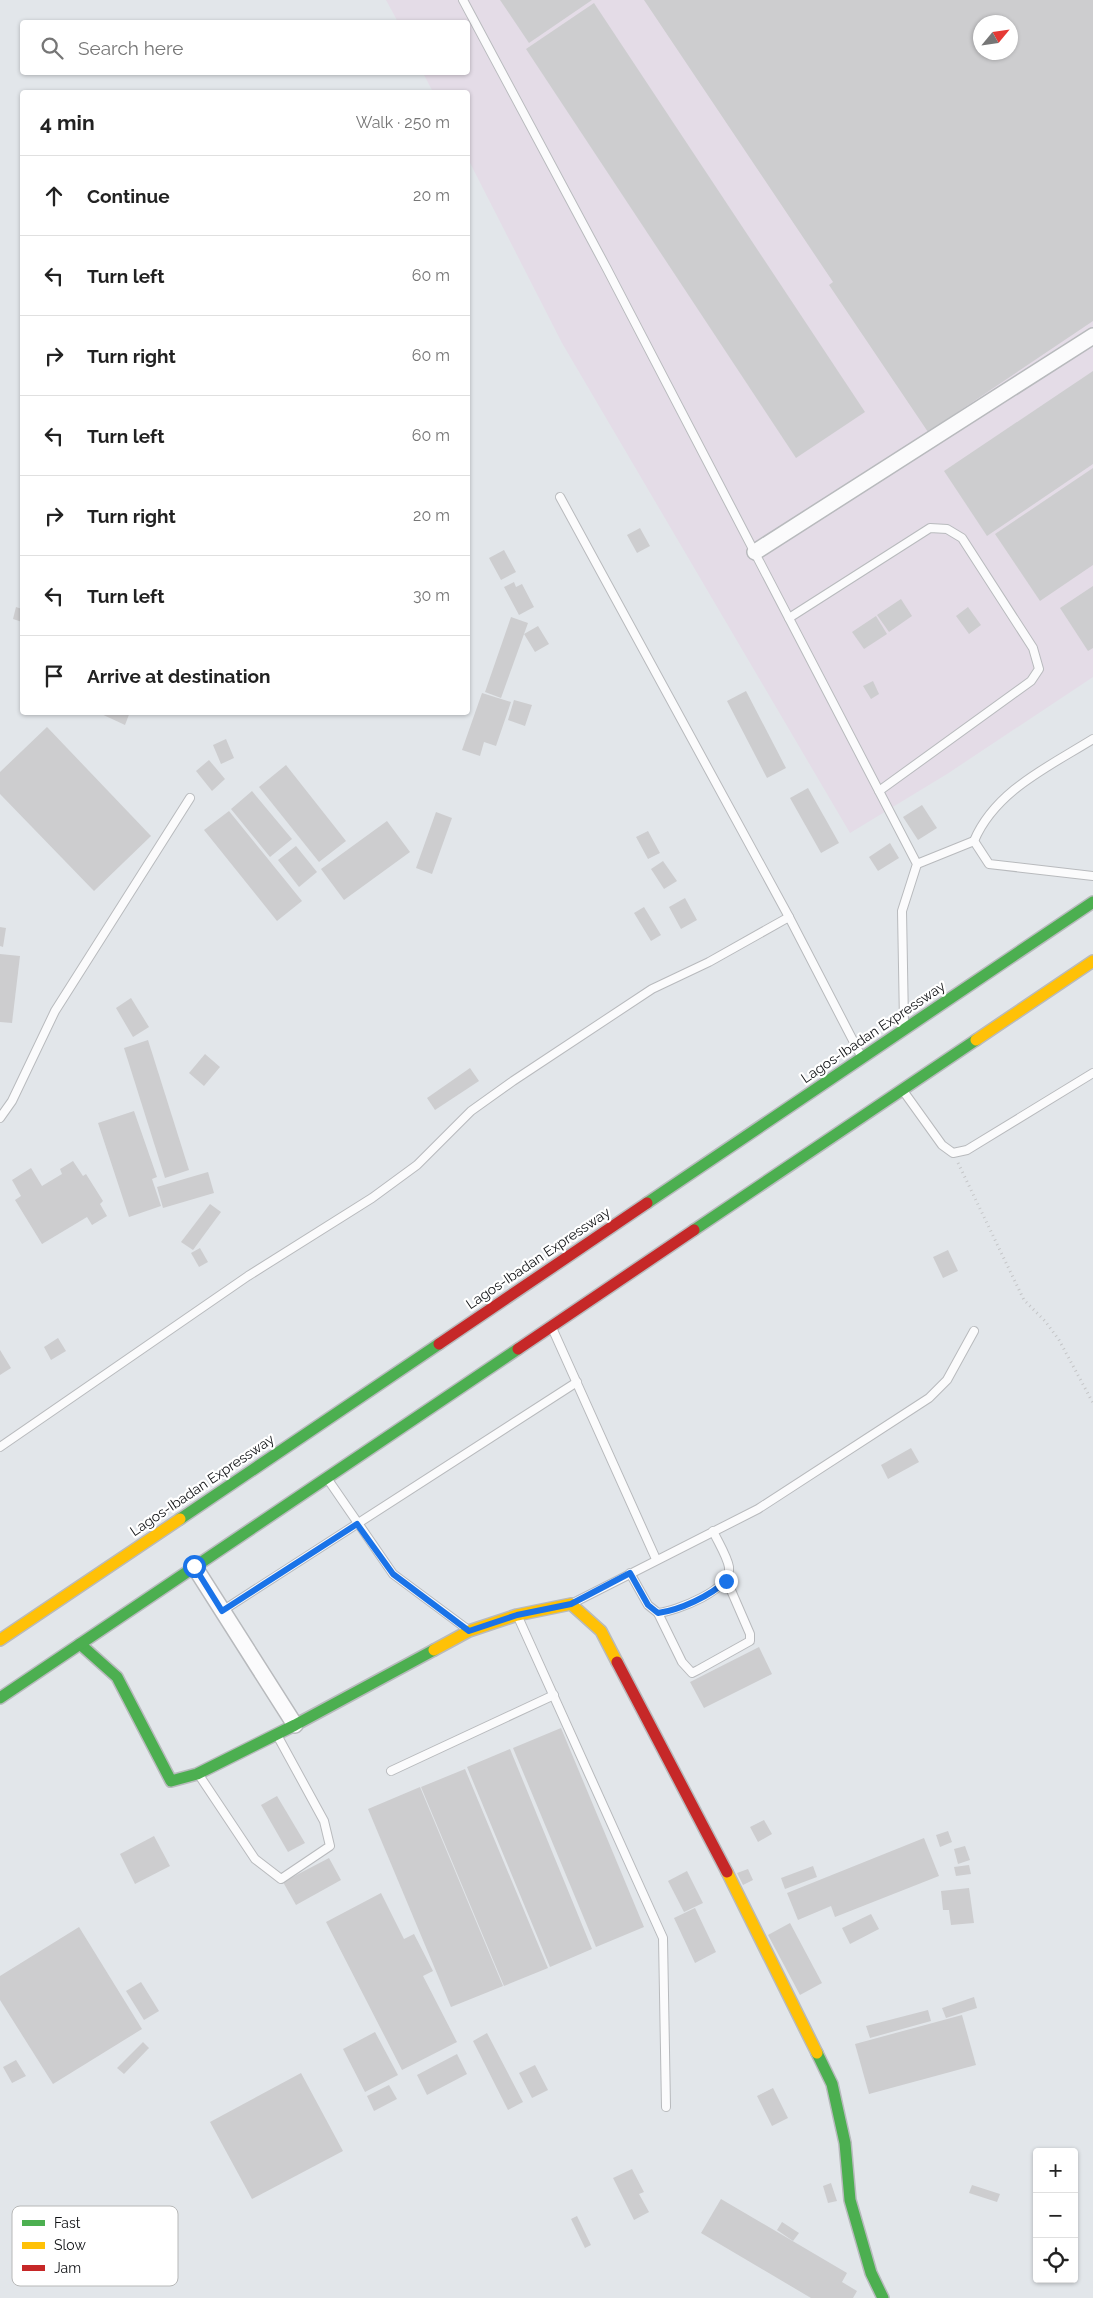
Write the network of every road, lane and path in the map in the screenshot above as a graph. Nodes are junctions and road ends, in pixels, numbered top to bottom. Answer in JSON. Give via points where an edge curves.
{"nodes":[{"id":1,"x":463,"y":0,"type":"edge"},
{"id":2,"x":1093,"y":336,"type":"edge"},
{"id":3,"x":560,"y":498,"type":"dead end"},
{"id":4,"x":755,"y":552,"type":"junction"},
{"id":5,"x":789,"y":618,"type":"junction"},
{"id":6,"x":1093,"y":739,"type":"edge"},
{"id":7,"x":879,"y":791,"type":"junction"},
{"id":8,"x":190,"y":798,"type":"dead end"},
{"id":9,"x":974,"y":841,"type":"junction"},
{"id":10,"x":917,"y":864,"type":"junction"},
{"id":11,"x":1093,"y":876,"type":"edge"},
{"id":12,"x":1093,"y":902,"type":"edge"},
{"id":13,"x":789,"y":917,"type":"junction"},
{"id":14,"x":1093,"y":961,"type":"edge"},
{"id":15,"x":904,"y":1029,"type":"junction"},
{"id":16,"x":862,"y":1057,"type":"junction"},
{"id":17,"x":1093,"y":1073,"type":"edge"},
{"id":18,"x":902,"y":1089,"type":"junction"},
{"id":19,"x":0,"y":1118,"type":"edge"},
{"id":20,"x":953,"y":1153,"type":"junction"},
{"id":21,"x":551,"y":1326,"type":"junction"},
{"id":22,"x":974,"y":1330,"type":"dead end"},
{"id":23,"x":577,"y":1382,"type":"junction"},
{"id":24,"x":1093,"y":1403,"type":"edge"},
{"id":25,"x":0,"y":1447,"type":"edge"},
{"id":26,"x":326,"y":1477,"type":"junction"},
{"id":27,"x":357,"y":1524,"type":"junction"},
{"id":28,"x":713,"y":1531,"type":"junction"},
{"id":29,"x":656,"y":1559,"type":"junction"},
{"id":30,"x":194,"y":1566,"type":"junction"},
{"id":31,"x":630,"y":1573,"type":"junction"},
{"id":32,"x":726,"y":1581,"type":"junction"},
{"id":33,"x":571,"y":1604,"type":"junction"},
{"id":34,"x":222,"y":1611,"type":"junction"},
{"id":35,"x":658,"y":1613,"type":"junction"},
{"id":36,"x":517,"y":1615,"type":"junction"},
{"id":37,"x":469,"y":1631,"type":"junction"},
{"id":38,"x":0,"y":1640,"type":"edge"},
{"id":39,"x":80,"y":1644,"type":"junction"},
{"id":40,"x":554,"y":1695,"type":"junction"},
{"id":41,"x":0,"y":1698,"type":"edge"},
{"id":42,"x":295,"y":1725,"type":"junction"},
{"id":43,"x":276,"y":1734,"type":"junction"},
{"id":44,"x":391,"y":1771,"type":"dead end"},
{"id":45,"x":198,"y":1774,"type":"junction"},
{"id":46,"x":666,"y":2107,"type":"dead end"},
{"id":47,"x":883,"y":2298,"type":"edge"}],
"edges":[{"from":1,"to":4,"type":"lane"},
{"from":2,"to":4,"type":"street"},
{"from":3,"to":13,"type":"lane"},
{"from":4,"to":5,"type":"lane"},
{"from":5,"to":7,"type":"lane"},
{"from":5,"to":7,"type":"lane","via":[[930,528],[947,528],[962,538],[1033,648],[1039,669],[1031,681]]},
{"from":6,"to":9,"type":"lane","via":[[1006,795],[981,824]]},
{"from":7,"to":10,"type":"lane"},
{"from":8,"to":19,"type":"lane","via":[[55,1011]]},
{"from":9,"to":10,"type":"lane"},
{"from":9,"to":11,"type":"lane","via":[[989,864]]},
{"from":10,"to":15,"type":"lane","via":[[902,911]]},
{"from":12,"to":15,"type":"main road","name":"Lagos-Ibadan Expressway"},
{"from":13,"to":16,"type":"lane"},
{"from":13,"to":25,"type":"lane","via":[[709,962],[652,988],[513,1081],[471,1111],[417,1165],[372,1198],[248,1276]]},
{"from":14,"to":18,"type":"main road"},
{"from":15,"to":16,"type":"main road","name":"Lagos-Ibadan Expressway"},
{"from":16,"to":38,"type":"main road","name":"Lagos-Ibadan Expressway"},
{"from":17,"to":20,"type":"lane","via":[[967,1150]]},
{"from":18,"to":20,"type":"lane","via":[[942,1145]]},
{"from":18,"to":21,"type":"main road"},
{"from":20,"to":24,"type":"path","via":[[1024,1300],[1059,1340]]},
{"from":21,"to":23,"type":"lane"},
{"from":21,"to":26,"type":"main road"},
{"from":22,"to":28,"type":"lane","via":[[947,1380],[929,1398],[758,1509]]},
{"from":23,"to":27,"type":"lane"},
{"from":23,"to":29,"type":"lane"},
{"from":26,"to":27,"type":"lane"},
{"from":26,"to":30,"type":"main road"},
{"from":27,"to":34,"type":"lane"},
{"from":27,"to":37,"type":"lane","via":[[393,1574]]},
{"from":28,"to":29,"type":"lane"},
{"from":28,"to":32,"type":"lane","via":[[729,1568]]},
{"from":29,"to":31,"type":"lane"},
{"from":30,"to":34,"type":"street"},
{"from":30,"to":39,"type":"main road"},
{"from":31,"to":33,"type":"lane"},
{"from":31,"to":35,"type":"lane","via":[[648,1605]]},
{"from":32,"to":35,"type":"lane","via":[[716,1590]]},
{"from":32,"to":35,"type":"lane","via":[[750,1634],[750,1641],[692,1673],[682,1662]]},
{"from":33,"to":36,"type":"main road"},
{"from":33,"to":47,"type":"main road","via":[[601,1631],[758,1931],[832,2084],[845,2143],[850,2200],[871,2273]]},
{"from":34,"to":42,"type":"street"},
{"from":36,"to":37,"type":"main road"},
{"from":36,"to":40,"type":"lane"},
{"from":37,"to":42,"type":"main road"},
{"from":39,"to":41,"type":"main road"},
{"from":39,"to":45,"type":"main road","via":[[117,1677],[171,1781]]},
{"from":40,"to":44,"type":"lane"},
{"from":40,"to":46,"type":"lane","via":[[663,1938]]},
{"from":42,"to":43,"type":"main road"},
{"from":43,"to":45,"type":"main road"},
{"from":43,"to":45,"type":"lane","via":[[324,1821],[330,1846],[281,1879],[255,1859]]}]}
